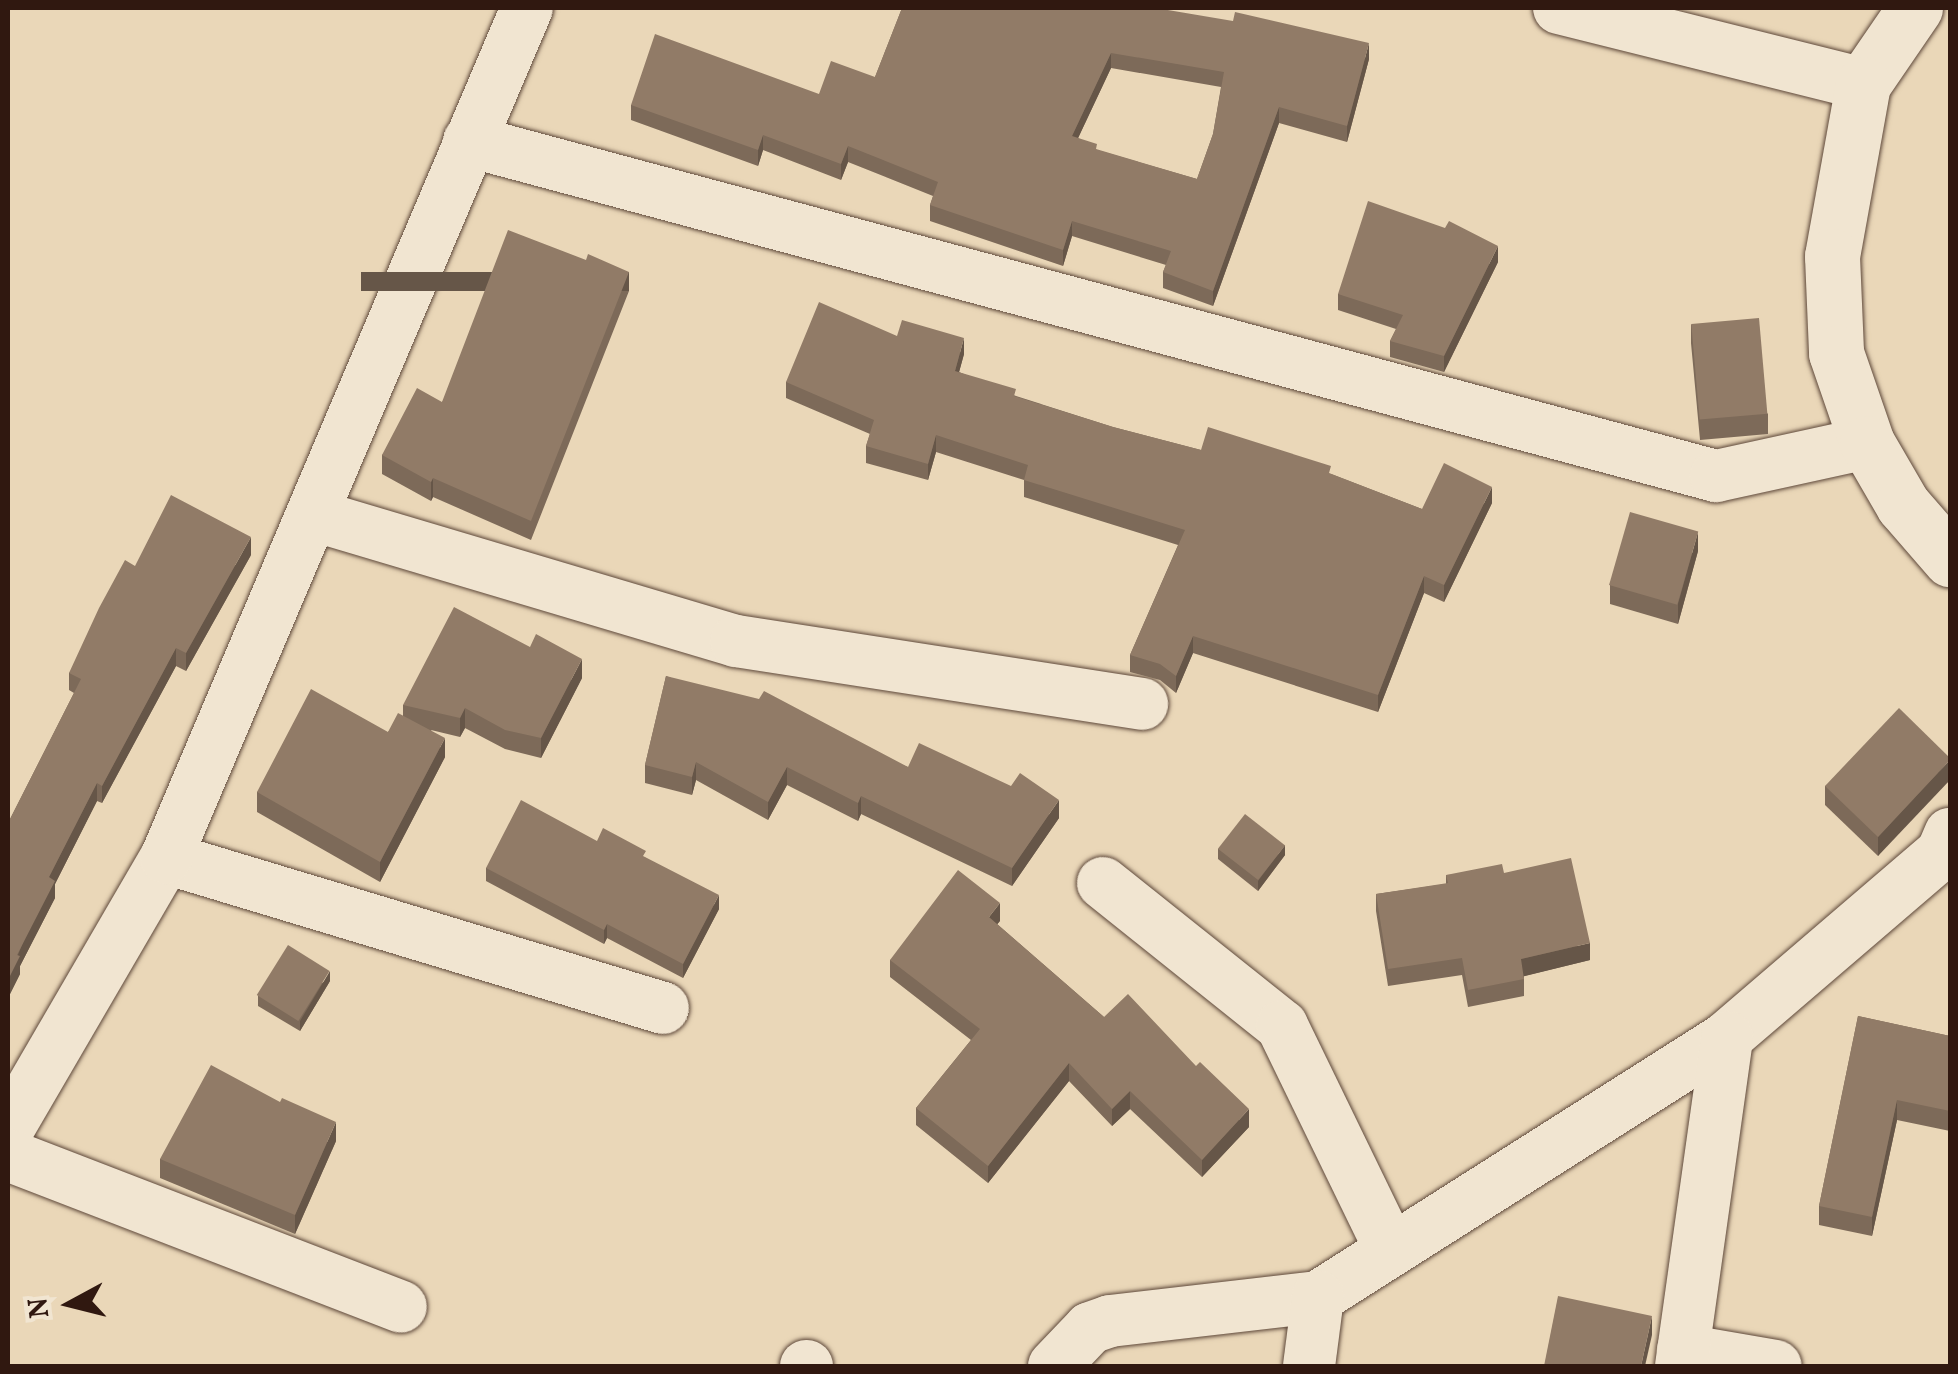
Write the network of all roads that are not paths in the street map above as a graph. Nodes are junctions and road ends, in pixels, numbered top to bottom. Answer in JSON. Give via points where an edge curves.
{"nodes":[{"id":1,"x":526,"y":8,"type":"edge"},
{"id":2,"x":1559,"y":8,"type":"edge"},
{"id":3,"x":1915,"y":8,"type":"edge"},
{"id":4,"x":1863,"y":84,"type":"junction"},
{"id":5,"x":468,"y":141,"type":"junction"},
{"id":6,"x":1867,"y":444,"type":"junction"},
{"id":7,"x":313,"y":515,"type":"junction"},
{"id":8,"x":1950,"y":558,"type":"edge"},
{"id":9,"x":1142,"y":704,"type":"dead end"},
{"id":10,"x":1950,"y":834,"type":"edge"},
{"id":11,"x":166,"y":858,"type":"junction"},
{"id":12,"x":1103,"y":883,"type":"dead end"},
{"id":13,"x":663,"y":1008,"type":"dead end"},
{"id":14,"x":1726,"y":1038,"type":"junction"},
{"id":15,"x":8,"y":1129,"type":"edge"},
{"id":16,"x":8,"y":1155,"type":"edge"},
{"id":17,"x":1390,"y":1248,"type":"junction"},
{"id":18,"x":1318,"y":1296,"type":"junction"},
{"id":19,"x":401,"y":1307,"type":"dead end"},
{"id":20,"x":1682,"y":1358,"type":"edge"},
{"id":21,"x":1054,"y":1366,"type":"edge"},
{"id":22,"x":1309,"y":1366,"type":"edge"},
{"id":23,"x":1776,"y":1366,"type":"edge"}],
"edges":[{"from":1,"to":5,"type":"street"},
{"from":2,"to":4,"type":"street"},
{"from":3,"to":4,"type":"street"},
{"from":4,"to":6,"type":"street","via":[[1832,256],[1836,352]]},
{"from":5,"to":6,"type":"street","via":[[1716,476]]},
{"from":5,"to":7,"type":"street"},
{"from":6,"to":8,"type":"street","via":[[1903,505]]},
{"from":7,"to":9,"type":"street","via":[[736,642]]},
{"from":7,"to":11,"type":"street"},
{"from":10,"to":14,"type":"street","via":[[1942,853]]},
{"from":11,"to":13,"type":"street"},
{"from":11,"to":15,"type":"street"},
{"from":12,"to":17,"type":"street","via":[[1282,1026]]},
{"from":14,"to":17,"type":"street"},
{"from":14,"to":20,"type":"street"},
{"from":16,"to":19,"type":"street"},
{"from":17,"to":18,"type":"street"},
{"from":18,"to":21,"type":"street","via":[[1110,1321],[1090,1328]]},
{"from":18,"to":22,"type":"street"},
{"from":20,"to":23,"type":"street"}]}
